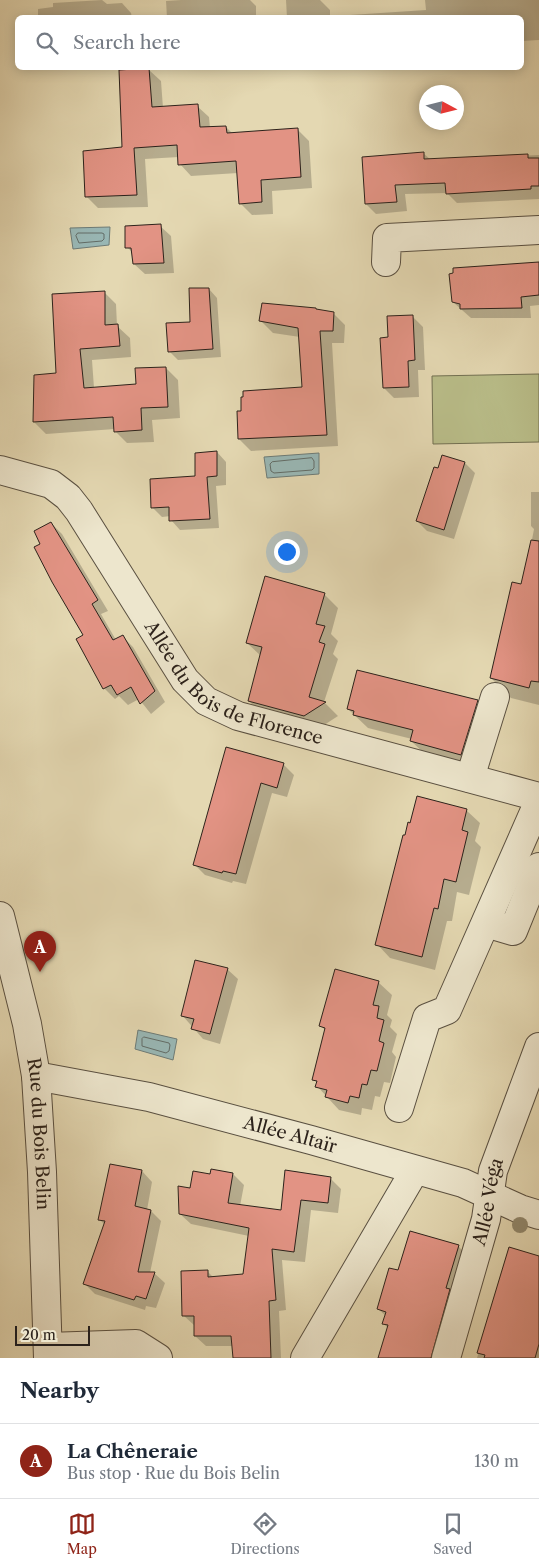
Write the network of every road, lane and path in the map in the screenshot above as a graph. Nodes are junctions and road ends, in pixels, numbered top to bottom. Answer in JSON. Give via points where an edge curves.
{"nodes":[{"id":1,"x":539,"y":230,"type":"edge"},
{"id":2,"x":386,"y":262,"type":"dead end"},
{"id":3,"x":0,"y":470,"type":"edge"},
{"id":4,"x":495,"y":697,"type":"dead end"},
{"id":5,"x":470,"y":778,"type":"junction"},
{"id":6,"x":539,"y":797,"type":"edge"},
{"id":7,"x":539,"y":801,"type":"edge"},
{"id":8,"x":539,"y":867,"type":"edge"},
{"id":9,"x":0,"y":916,"type":"edge"},
{"id":10,"x":486,"y":923,"type":"junction"},
{"id":11,"x":539,"y":1047,"type":"edge"},
{"id":12,"x":36,"y":1076,"type":"junction"},
{"id":13,"x":399,"y":1108,"type":"dead end"},
{"id":14,"x":415,"y":1170,"type":"junction"},
{"id":15,"x":488,"y":1196,"type":"junction"},
{"id":16,"x":539,"y":1215,"type":"edge"},
{"id":17,"x":48,"y":1353,"type":"edge"},
{"id":18,"x":158,"y":1358,"type":"edge"},
{"id":19,"x":305,"y":1358,"type":"edge"},
{"id":20,"x":446,"y":1358,"type":"edge"}],
"edges":[{"from":1,"to":2,"type":"street","via":[[387,238]]},
{"from":3,"to":5,"type":"street","name":"Allée du Bois de Florence","via":[[51,484],[68,497],[185,680],[206,701],[238,716]]},
{"from":4,"to":5,"type":"street"},
{"from":5,"to":6,"type":"street","name":"Allée du Bois de Florence"},
{"from":7,"to":10,"type":"street"},
{"from":8,"to":10,"type":"street","via":[[512,931]]},
{"from":9,"to":12,"type":"street","name":"Rue du Bois Belin","via":[[27,1024]]},
{"from":10,"to":13,"type":"street","via":[[446,1010],[427,1018]]},
{"from":11,"to":15,"type":"street","name":"Allée Véga","via":[[493,1170]]},
{"from":12,"to":14,"type":"street","name":"Allée Altaïr","via":[[150,1098]]},
{"from":12,"to":17,"type":"street","name":"Rue du Bois Belin"},
{"from":14,"to":15,"type":"street","name":"Allée Altaïr","via":[[463,1183]]},
{"from":14,"to":19,"type":"street"},
{"from":15,"to":16,"type":"street","name":"Allée Altaïr"},
{"from":15,"to":20,"type":"street","name":"Allée Véga","via":[[486,1219]]},
{"from":17,"to":18,"type":"street","via":[[136,1344]]}]}
